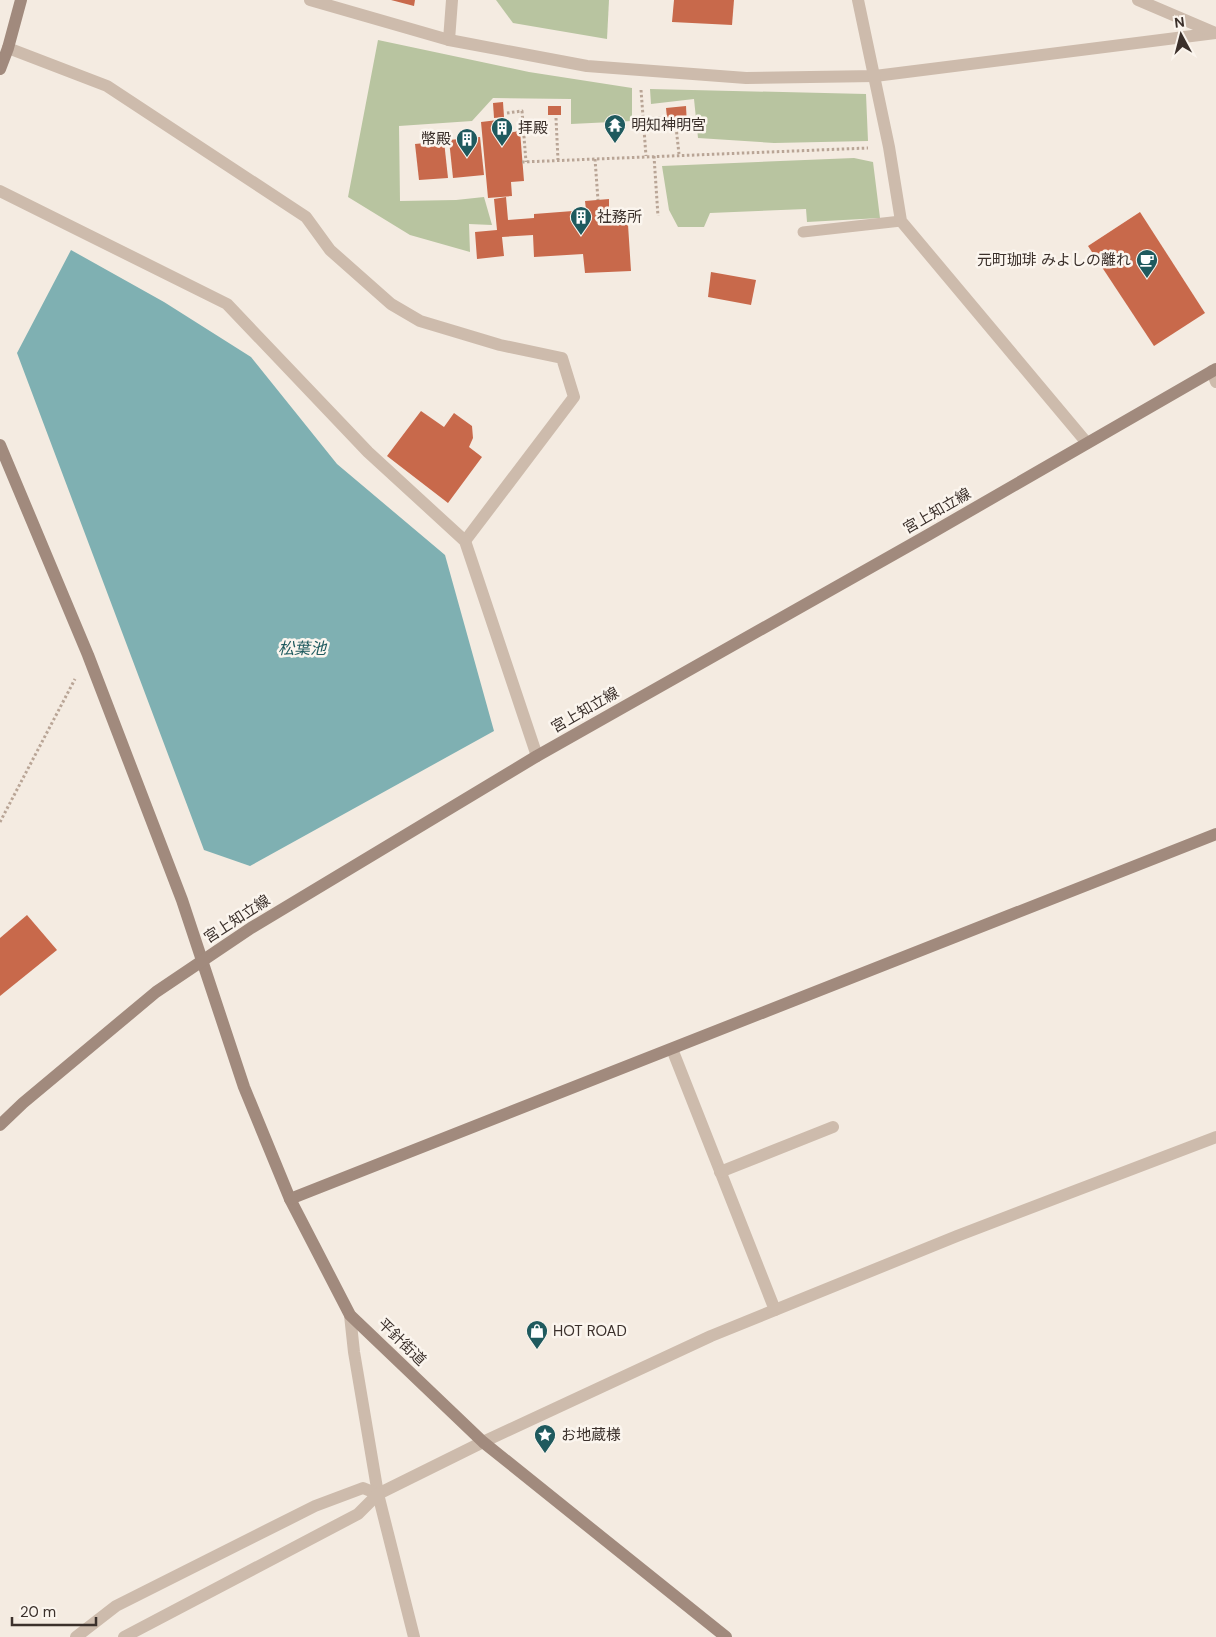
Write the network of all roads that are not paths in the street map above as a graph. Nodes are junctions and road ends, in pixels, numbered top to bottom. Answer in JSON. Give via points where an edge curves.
{"nodes":[{"id":1,"x":21,"y":0,"type":"edge"},
{"id":2,"x":310,"y":0,"type":"edge"},
{"id":3,"x":452,"y":0,"type":"edge"},
{"id":4,"x":858,"y":0,"type":"edge"},
{"id":5,"x":1138,"y":0,"type":"edge"},
{"id":6,"x":1216,"y":33,"type":"edge"},
{"id":7,"x":449,"y":40,"type":"junction"},
{"id":8,"x":8,"y":48,"type":"junction"},
{"id":9,"x":0,"y":69,"type":"edge"},
{"id":10,"x":875,"y":76,"type":"junction"},
{"id":11,"x":0,"y":191,"type":"edge"},
{"id":12,"x":901,"y":222,"type":"junction"},
{"id":13,"x":802,"y":232,"type":"dead end"},
{"id":14,"x":1215,"y":374,"type":"edge"},
{"id":15,"x":1087,"y":443,"type":"junction"},
{"id":16,"x":0,"y":446,"type":"edge"},
{"id":17,"x":465,"y":541,"type":"junction"},
{"id":18,"x":537,"y":756,"type":"junction"},
{"id":19,"x":1216,"y":834,"type":"edge"},
{"id":20,"x":202,"y":961,"type":"junction"},
{"id":21,"x":672,"y":1049,"type":"junction"},
{"id":22,"x":0,"y":1125,"type":"edge"},
{"id":23,"x":833,"y":1127,"type":"dead end"},
{"id":24,"x":1216,"y":1137,"type":"edge"},
{"id":25,"x":720,"y":1172,"type":"junction"},
{"id":26,"x":290,"y":1199,"type":"junction"},
{"id":27,"x":774,"y":1310,"type":"junction"},
{"id":28,"x":350,"y":1315,"type":"junction"},
{"id":29,"x":483,"y":1442,"type":"junction"},
{"id":30,"x":378,"y":1494,"type":"junction"},
{"id":31,"x":76,"y":1637,"type":"edge"},
{"id":32,"x":124,"y":1637,"type":"edge"},
{"id":33,"x":414,"y":1637,"type":"edge"},
{"id":34,"x":726,"y":1637,"type":"edge"}],
"edges":[{"from":1,"to":8,"type":"street"},
{"from":2,"to":7,"type":"street"},
{"from":3,"to":7,"type":"street"},
{"from":4,"to":10,"type":"street"},
{"from":5,"to":6,"type":"street"},
{"from":6,"to":10,"type":"street"},
{"from":7,"to":10,"type":"street","via":[[587,66],[746,78]]},
{"from":8,"to":9,"type":"street"},
{"from":8,"to":17,"type":"street","via":[[107,86],[306,217],[330,250],[391,304],[420,321],[500,345],[562,358],[574,397]]},
{"from":10,"to":12,"type":"street"},
{"from":11,"to":17,"type":"street","via":[[227,304],[368,452]]},
{"from":12,"to":13,"type":"lane"},
{"from":12,"to":15,"type":"street"},
{"from":14,"to":15,"type":"street","name":"宮上知立線"},
{"from":15,"to":18,"type":"street","name":"宮上知立線"},
{"from":16,"to":20,"type":"street","name":"平針街道","via":[[88,655],[182,900]]},
{"from":17,"to":18,"type":"street"},
{"from":18,"to":20,"type":"street","name":"宮上知立線","via":[[251,928]]},
{"from":19,"to":21,"type":"street"},
{"from":20,"to":22,"type":"street","name":"宮上知立線","via":[[156,992],[23,1102]]},
{"from":20,"to":26,"type":"street","name":"平針街道","via":[[244,1087]]},
{"from":21,"to":25,"type":"street"},
{"from":21,"to":26,"type":"street"},
{"from":23,"to":25,"type":"street"},
{"from":24,"to":27,"type":"street"},
{"from":25,"to":27,"type":"street"},
{"from":26,"to":28,"type":"street","name":"平針街道"},
{"from":27,"to":29,"type":"street"},
{"from":28,"to":29,"type":"street","name":"平針街道"},
{"from":28,"to":30,"type":"street"},
{"from":29,"to":30,"type":"street"},
{"from":29,"to":34,"type":"street","name":"平針街道"},
{"from":30,"to":31,"type":"street","via":[[363,1488],[315,1506],[116,1606]]},
{"from":30,"to":32,"type":"street","via":[[358,1514]]},
{"from":30,"to":33,"type":"street"}]}
